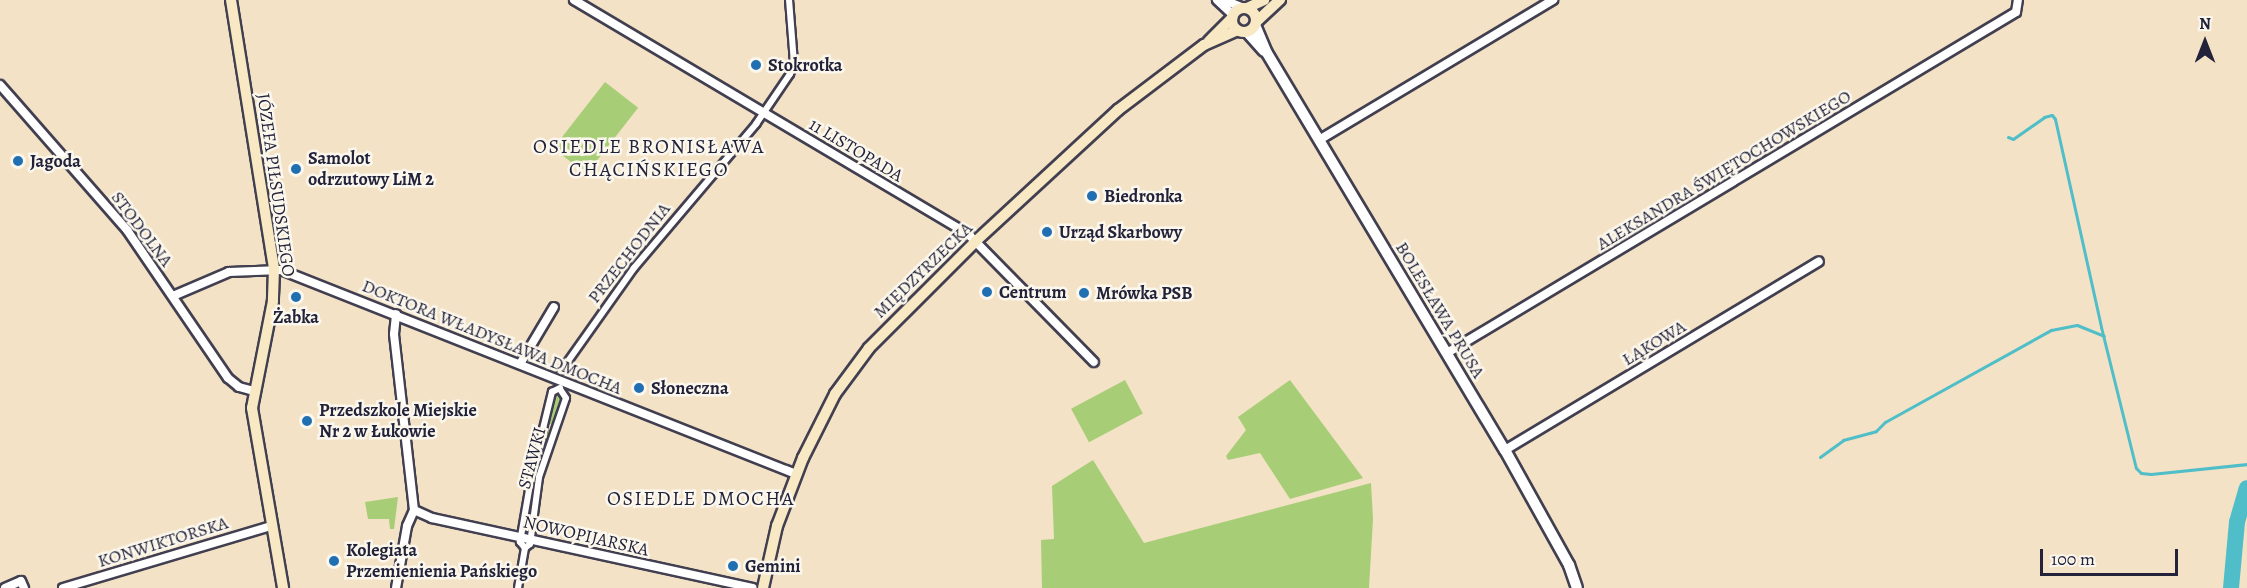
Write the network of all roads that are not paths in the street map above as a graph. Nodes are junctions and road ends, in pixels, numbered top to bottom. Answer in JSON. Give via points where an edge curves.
{"nodes":[{"id":1,"x":231,"y":0,"type":"edge"},
{"id":2,"x":574,"y":0,"type":"edge"},
{"id":3,"x":789,"y":0,"type":"edge"},
{"id":4,"x":1217,"y":0,"type":"edge"},
{"id":5,"x":1224,"y":0,"type":"edge"},
{"id":6,"x":1264,"y":0,"type":"edge"},
{"id":7,"x":1280,"y":0,"type":"edge"},
{"id":8,"x":1553,"y":0,"type":"edge"},
{"id":9,"x":2018,"y":0,"type":"edge"},
{"id":10,"x":1246,"y":8,"type":"junction"},
{"id":11,"x":1232,"y":16,"type":"junction"},
{"id":12,"x":1249,"y":27,"type":"junction"},
{"id":13,"x":1204,"y":45,"type":"junction"},
{"id":14,"x":0,"y":86,"type":"edge"},
{"id":15,"x":764,"y":113,"type":"junction"},
{"id":16,"x":1319,"y":140,"type":"junction"},
{"id":17,"x":976,"y":241,"type":"junction"},
{"id":18,"x":1819,"y":261,"type":"dead end"},
{"id":19,"x":274,"y":269,"type":"junction"},
{"id":20,"x":173,"y":296,"type":"junction"},
{"id":21,"x":554,"y":307,"type":"dead end"},
{"id":22,"x":396,"y":314,"type":"junction"},
{"id":23,"x":1447,"y":353,"type":"junction"},
{"id":24,"x":1094,"y":362,"type":"dead end"},
{"id":25,"x":520,"y":364,"type":"junction"},
{"id":26,"x":561,"y":371,"type":"dead end"},
{"id":27,"x":562,"y":381,"type":"junction"},
{"id":28,"x":560,"y":389,"type":"junction"},
{"id":29,"x":254,"y":391,"type":"junction"},
{"id":30,"x":1505,"y":450,"type":"junction"},
{"id":31,"x":796,"y":474,"type":"junction"},
{"id":32,"x":535,"y":477,"type":"junction"},
{"id":33,"x":414,"y":510,"type":"junction"},
{"id":34,"x":271,"y":525,"type":"junction"},
{"id":35,"x":521,"y":537,"type":"junction"},
{"id":36,"x":531,"y":539,"type":"junction"},
{"id":37,"x":525,"y":548,"type":"junction"},
{"id":38,"x":5,"y":588,"type":"edge"},
{"id":39,"x":24,"y":588,"type":"edge"},
{"id":40,"x":63,"y":588,"type":"edge"},
{"id":41,"x":283,"y":588,"type":"edge"},
{"id":42,"x":396,"y":588,"type":"edge"},
{"id":43,"x":518,"y":588,"type":"edge"},
{"id":44,"x":752,"y":588,"type":"edge"},
{"id":45,"x":762,"y":588,"type":"edge"},
{"id":46,"x":1577,"y":588,"type":"edge"}],
"edges":[{"from":1,"to":19,"type":"main road","name":"JÓZEFA PIŁSUDSKIEGO"},
{"from":2,"to":15,"type":"street","name":"11 LISTOPADA"},
{"from":3,"to":15,"type":"street","name":"PRZECHODNIA","via":[[794,63]]},
{"from":4,"to":11,"type":"street"},
{"from":5,"to":10,"type":"street"},
{"from":6,"to":10,"type":"main road"},
{"from":7,"to":12,"type":"main road","name":"MIĘDZYRZECKA"},
{"from":8,"to":16,"type":"street"},
{"from":9,"to":23,"type":"street","name":"ALEKSANDRA ŚWIĘTOCHOWSKIEGO","via":[[2016,12]]},
{"from":10,"to":11,"type":"main road","name":"MIĘDZYRZECKA"},
{"from":10,"to":12,"type":"main road","via":[[1253,12]]},
{"from":11,"to":12,"type":"main road"},
{"from":11,"to":13,"type":"main road","name":"MIĘDZYRZECKA"},
{"from":12,"to":13,"type":"main road","name":"MIĘDZYRZECKA"},
{"from":12,"to":16,"type":"street","name":"BOLESŁAWA PRUSA"},
{"from":13,"to":17,"type":"main road","name":"MIĘDZYRZECKA","via":[[1118,110]]},
{"from":14,"to":20,"type":"street","name":"STODOLNA","via":[[109,208]]},
{"from":15,"to":17,"type":"street","name":"11 LISTOPADA"},
{"from":15,"to":26,"type":"street","name":"PRZECHODNIA","via":[[661,234]]},
{"from":16,"to":23,"type":"street","name":"BOLESŁAWA PRUSA"},
{"from":17,"to":24,"type":"street","name":"11 LISTOPADA"},
{"from":17,"to":31,"type":"main road","name":"MIĘDZYRZECKA","via":[[858,360],[826,411]]},
{"from":18,"to":30,"type":"street","name":"ŁĄKOWA"},
{"from":19,"to":20,"type":"street","name":"DOKTORA WŁADYSŁAWA DMOCHA","via":[[228,272]]},
{"from":19,"to":22,"type":"street","name":"DOKTORA WŁADYSŁAWA DMOCHA"},
{"from":19,"to":29,"type":"main road","name":"JÓZEFA PIŁSUDSKIEGO","via":[[273,301]]},
{"from":20,"to":29,"type":"street","name":"STODOLNA","via":[[228,378],[239,387]]},
{"from":21,"to":25,"type":"street"},
{"from":22,"to":25,"type":"street","name":"DOKTORA WŁADYSŁAWA DMOCHA"},
{"from":22,"to":33,"type":"street","via":[[394,334]]},
{"from":23,"to":30,"type":"street","name":"BOLESŁAWA PRUSA"},
{"from":25,"to":27,"type":"street","name":"DOKTORA WŁADYSŁAWA DMOCHA"},
{"from":27,"to":28,"type":"street","name":"STAWKI"},
{"from":27,"to":31,"type":"street","name":"DOKTORA WŁADYSŁAWA DMOCHA"},
{"from":28,"to":32,"type":"street","name":"STAWKI","via":[[552,392]]},
{"from":28,"to":32,"type":"street","name":"STAWKI","via":[[566,398]]},
{"from":29,"to":34,"type":"main road","name":"JÓZEFA PIŁSUDSKIEGO","via":[[253,415]]},
{"from":30,"to":46,"type":"street","name":"BOLESŁAWA PRUSA","via":[[1569,565]]},
{"from":31,"to":45,"type":"main road","name":"MIĘDZYRZECKA","via":[[777,526]]},
{"from":32,"to":35,"type":"street","name":"STAWKI"},
{"from":32,"to":36,"type":"street","name":"STAWKI"},
{"from":33,"to":35,"type":"street","name":"NOWOPIJARSKA","via":[[432,518]]},
{"from":33,"to":42,"type":"street","via":[[406,526]]},
{"from":34,"to":40,"type":"street","name":"KONWIKTORSKA"},
{"from":34,"to":41,"type":"main road","name":"JÓZEFA PIŁSUDSKIEGO"},
{"from":35,"to":36,"type":"street","name":"NOWOPIJARSKA"},
{"from":35,"to":37,"type":"street"},
{"from":36,"to":37,"type":"street"},
{"from":36,"to":44,"type":"street","name":"NOWOPIJARSKA"},
{"from":37,"to":43,"type":"street"},
{"from":38,"to":39,"type":"street","via":[[21,581]]}]}
